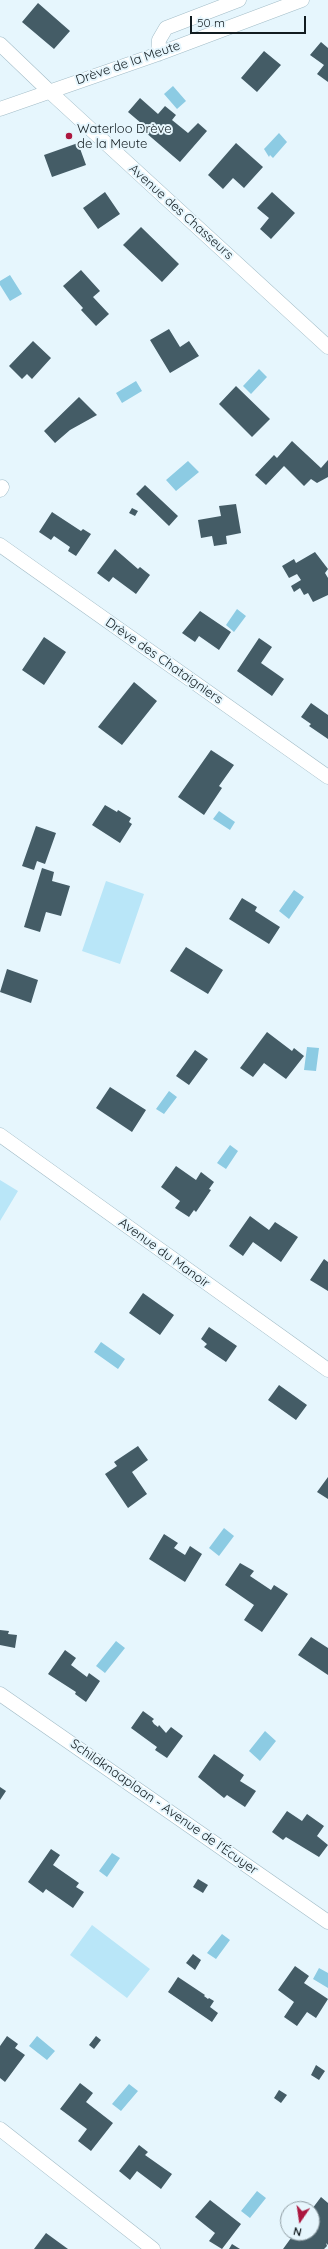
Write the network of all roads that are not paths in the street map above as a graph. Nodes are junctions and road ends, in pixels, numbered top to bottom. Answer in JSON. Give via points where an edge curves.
{"nodes":[{"id":1,"x":239,"y":0,"type":"edge"},
{"id":2,"x":246,"y":0,"type":"edge"},
{"id":3,"x":302,"y":0,"type":"edge"},
{"id":4,"x":254,"y":17,"type":"junction"},
{"id":5,"x":0,"y":44,"type":"edge"},
{"id":6,"x":158,"y":54,"type":"junction"},
{"id":7,"x":49,"y":91,"type":"junction"},
{"id":8,"x":0,"y":109,"type":"edge"},
{"id":9,"x":328,"y":347,"type":"edge"},
{"id":10,"x":0,"y":545,"type":"edge"},
{"id":11,"x":328,"y":777,"type":"edge"},
{"id":12,"x":0,"y":1136,"type":"edge"},
{"id":13,"x":328,"y":1370,"type":"edge"},
{"id":14,"x":0,"y":1694,"type":"edge"},
{"id":15,"x":328,"y":1922,"type":"edge"},
{"id":16,"x":0,"y":2130,"type":"edge"},
{"id":17,"x":153,"y":2249,"type":"edge"}],
"edges":[{"from":1,"to":6,"type":"street","via":[[166,28],[159,40]]},
{"from":2,"to":4,"type":"street"},
{"from":3,"to":4,"type":"street","name":"Drève de la Meute"},
{"from":4,"to":6,"type":"street","name":"Drève de la Meute"},
{"from":5,"to":7,"type":"street","name":"Avenue des Chasseurs"},
{"from":6,"to":7,"type":"street","name":"Drève de la Meute"},
{"from":7,"to":8,"type":"street","name":"Drève de la Meute"},
{"from":7,"to":9,"type":"street","name":"Avenue des Chasseurs"},
{"from":10,"to":11,"type":"street","name":"Drève des Chataigniers"},
{"from":12,"to":13,"type":"street","name":"Avenue du Manoir"},
{"from":14,"to":15,"type":"street","name":"Schildknaaplaan - Avenue de l'Écuyer"},
{"from":16,"to":17,"type":"street"}]}
